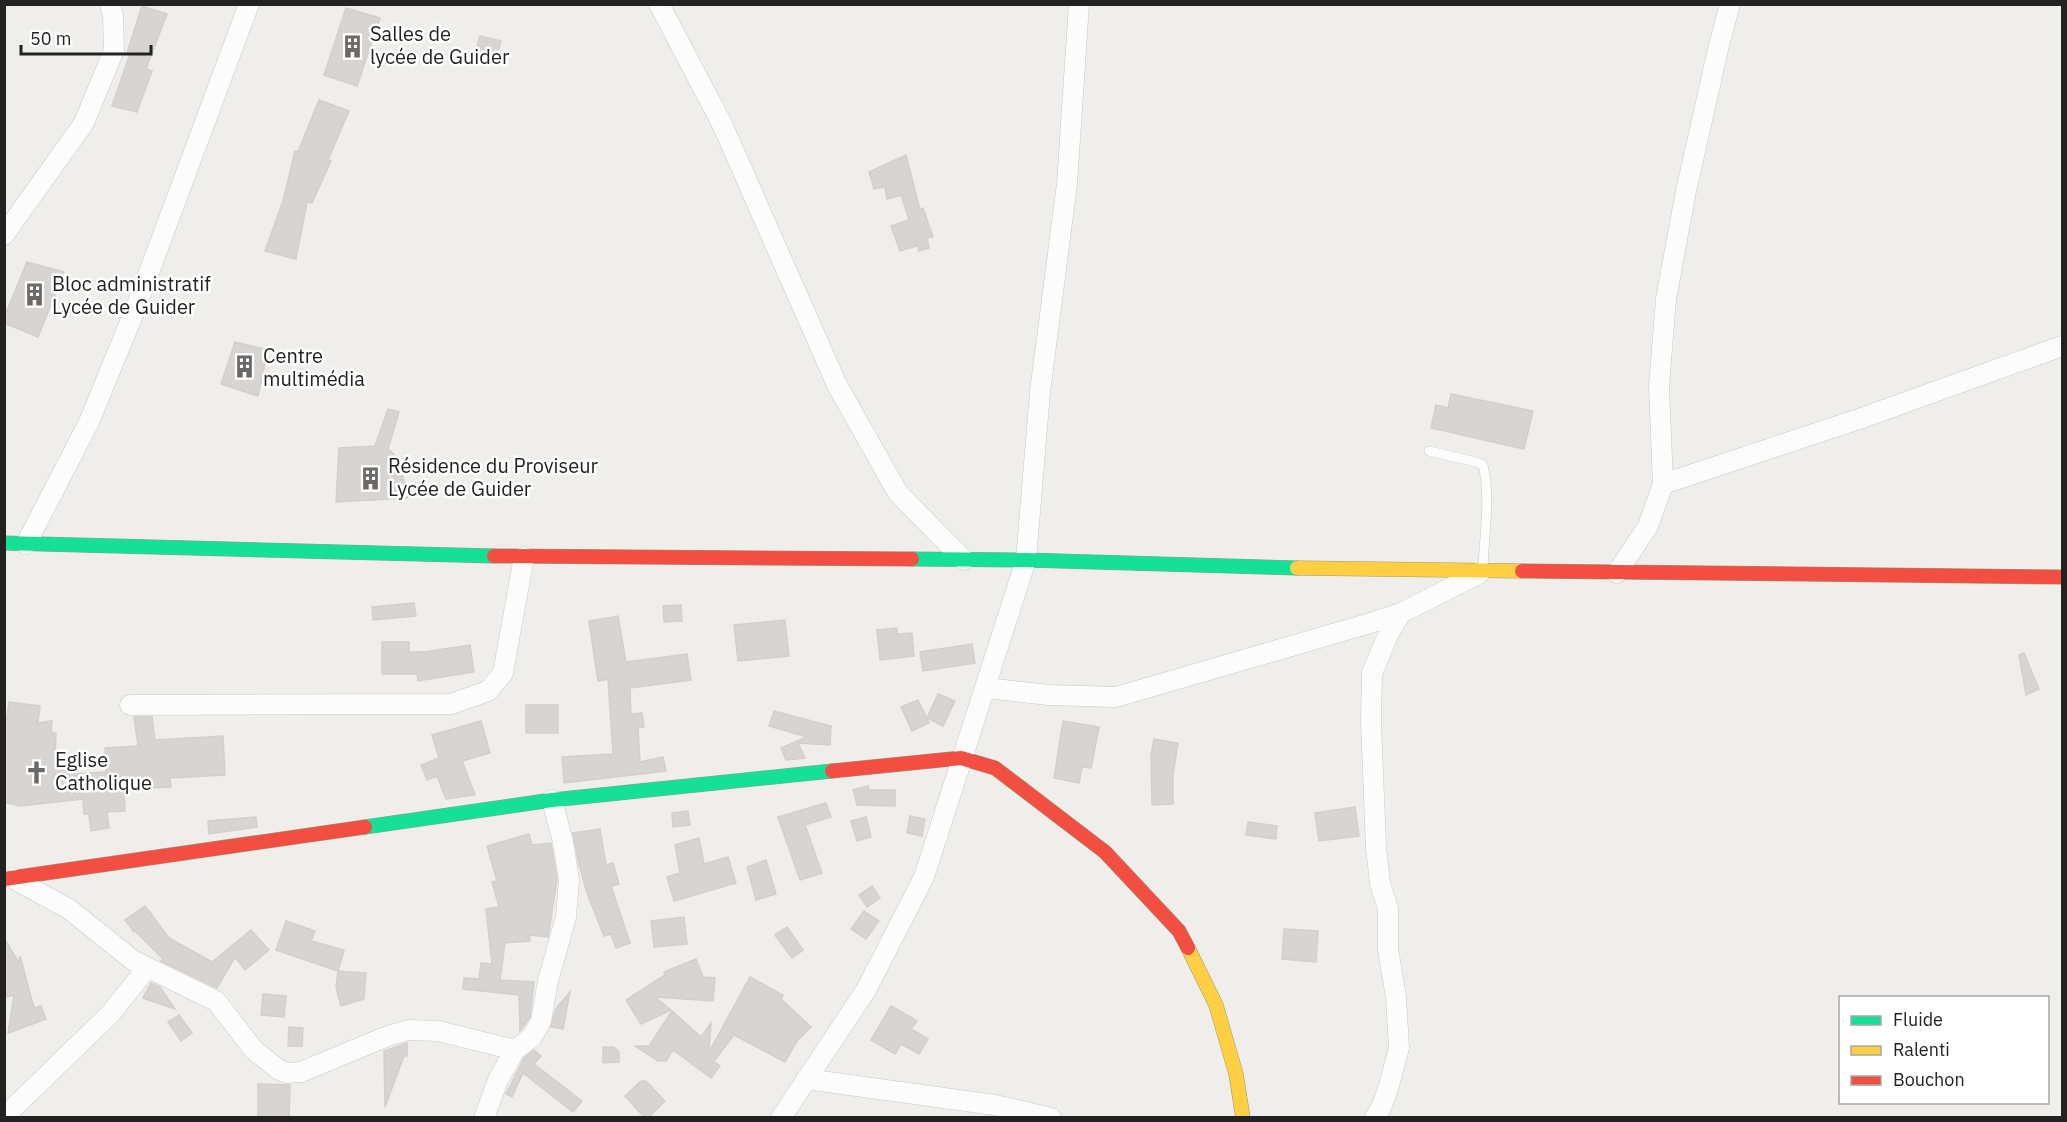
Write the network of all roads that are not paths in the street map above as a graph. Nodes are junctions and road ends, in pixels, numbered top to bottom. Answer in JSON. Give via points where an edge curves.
{"nodes":[{"id":1,"x":110,"y":4,"type":"edge"},
{"id":2,"x":249,"y":4,"type":"edge"},
{"id":3,"x":659,"y":4,"type":"edge"},
{"id":4,"x":1079,"y":4,"type":"edge"},
{"id":5,"x":1730,"y":4,"type":"edge"},
{"id":6,"x":4,"y":235,"type":"edge"},
{"id":7,"x":2062,"y":346,"type":"edge"},
{"id":8,"x":1429,"y":451,"type":"dead end"},
{"id":9,"x":1663,"y":484,"type":"junction"},
{"id":10,"x":4,"y":543,"type":"edge"},
{"id":11,"x":26,"y":544,"type":"junction"},
{"id":12,"x":524,"y":557,"type":"junction"},
{"id":13,"x":964,"y":560,"type":"junction"},
{"id":14,"x":1026,"y":560,"type":"junction"},
{"id":15,"x":1483,"y":571,"type":"junction"},
{"id":16,"x":1617,"y":573,"type":"junction"},
{"id":17,"x":2062,"y":577,"type":"edge"},
{"id":18,"x":1401,"y":613,"type":"junction"},
{"id":19,"x":986,"y":688,"type":"junction"},
{"id":20,"x":130,"y":705,"type":"dead end"},
{"id":21,"x":961,"y":758,"type":"junction"},
{"id":22,"x":552,"y":800,"type":"junction"},
{"id":23,"x":8,"y":879,"type":"edge"},
{"id":24,"x":147,"y":968,"type":"junction"},
{"id":25,"x":515,"y":1050,"type":"junction"},
{"id":26,"x":806,"y":1079,"type":"junction"},
{"id":27,"x":4,"y":1118,"type":"edge"},
{"id":28,"x":484,"y":1118,"type":"edge"},
{"id":29,"x":781,"y":1118,"type":"edge"},
{"id":30,"x":1051,"y":1118,"type":"edge"},
{"id":31,"x":1243,"y":1118,"type":"edge"},
{"id":32,"x":1375,"y":1118,"type":"edge"}],
"edges":[{"from":1,"to":6,"type":"street","via":[[114,50],[84,123]]},
{"from":2,"to":11,"type":"street","via":[[127,330],[89,422]]},
{"from":3,"to":13,"type":"street","via":[[722,124],[837,385],[898,493]]},
{"from":4,"to":14,"type":"street","via":[[1066,184],[1040,392]]},
{"from":5,"to":9,"type":"street","via":[[1686,191],[1666,298],[1659,386]]},
{"from":7,"to":9,"type":"street","via":[[1849,423]]},
{"from":8,"to":15,"type":"lane","via":[[1483,465]]},
{"from":9,"to":16,"type":"street","via":[[1648,526]]},
{"from":10,"to":11,"type":"main road"},
{"from":11,"to":12,"type":"main road"},
{"from":12,"to":13,"type":"main road"},
{"from":12,"to":20,"type":"street","via":[[503,673],[488,691],[452,704]]},
{"from":13,"to":14,"type":"main road"},
{"from":14,"to":15,"type":"main road"},
{"from":14,"to":19,"type":"street"},
{"from":15,"to":16,"type":"main road"},
{"from":15,"to":18,"type":"street"},
{"from":16,"to":17,"type":"main road"},
{"from":18,"to":19,"type":"street","via":[[1116,697]]},
{"from":18,"to":32,"type":"street","via":[[1372,673],[1376,848],[1388,909],[1388,949],[1399,1048]]},
{"from":19,"to":21,"type":"street"},
{"from":21,"to":22,"type":"main road"},
{"from":21,"to":26,"type":"street","via":[[924,877],[866,990]]},
{"from":21,"to":31,"type":"main road","via":[[995,768],[1105,852],[1179,931],[1216,1005],[1236,1074]]},
{"from":22,"to":23,"type":"main road"},
{"from":22,"to":25,"type":"street","via":[[569,880],[566,917],[541,1021],[532,1037]]},
{"from":23,"to":24,"type":"street","via":[[69,909]]},
{"from":24,"to":25,"type":"street","via":[[216,1001],[254,1050],[287,1073],[301,1072],[408,1030],[438,1030]]},
{"from":24,"to":27,"type":"street","via":[[111,1013]]},
{"from":25,"to":28,"type":"street","via":[[498,1080]]},
{"from":26,"to":29,"type":"street"},
{"from":26,"to":30,"type":"street","via":[[994,1105]]}]}
